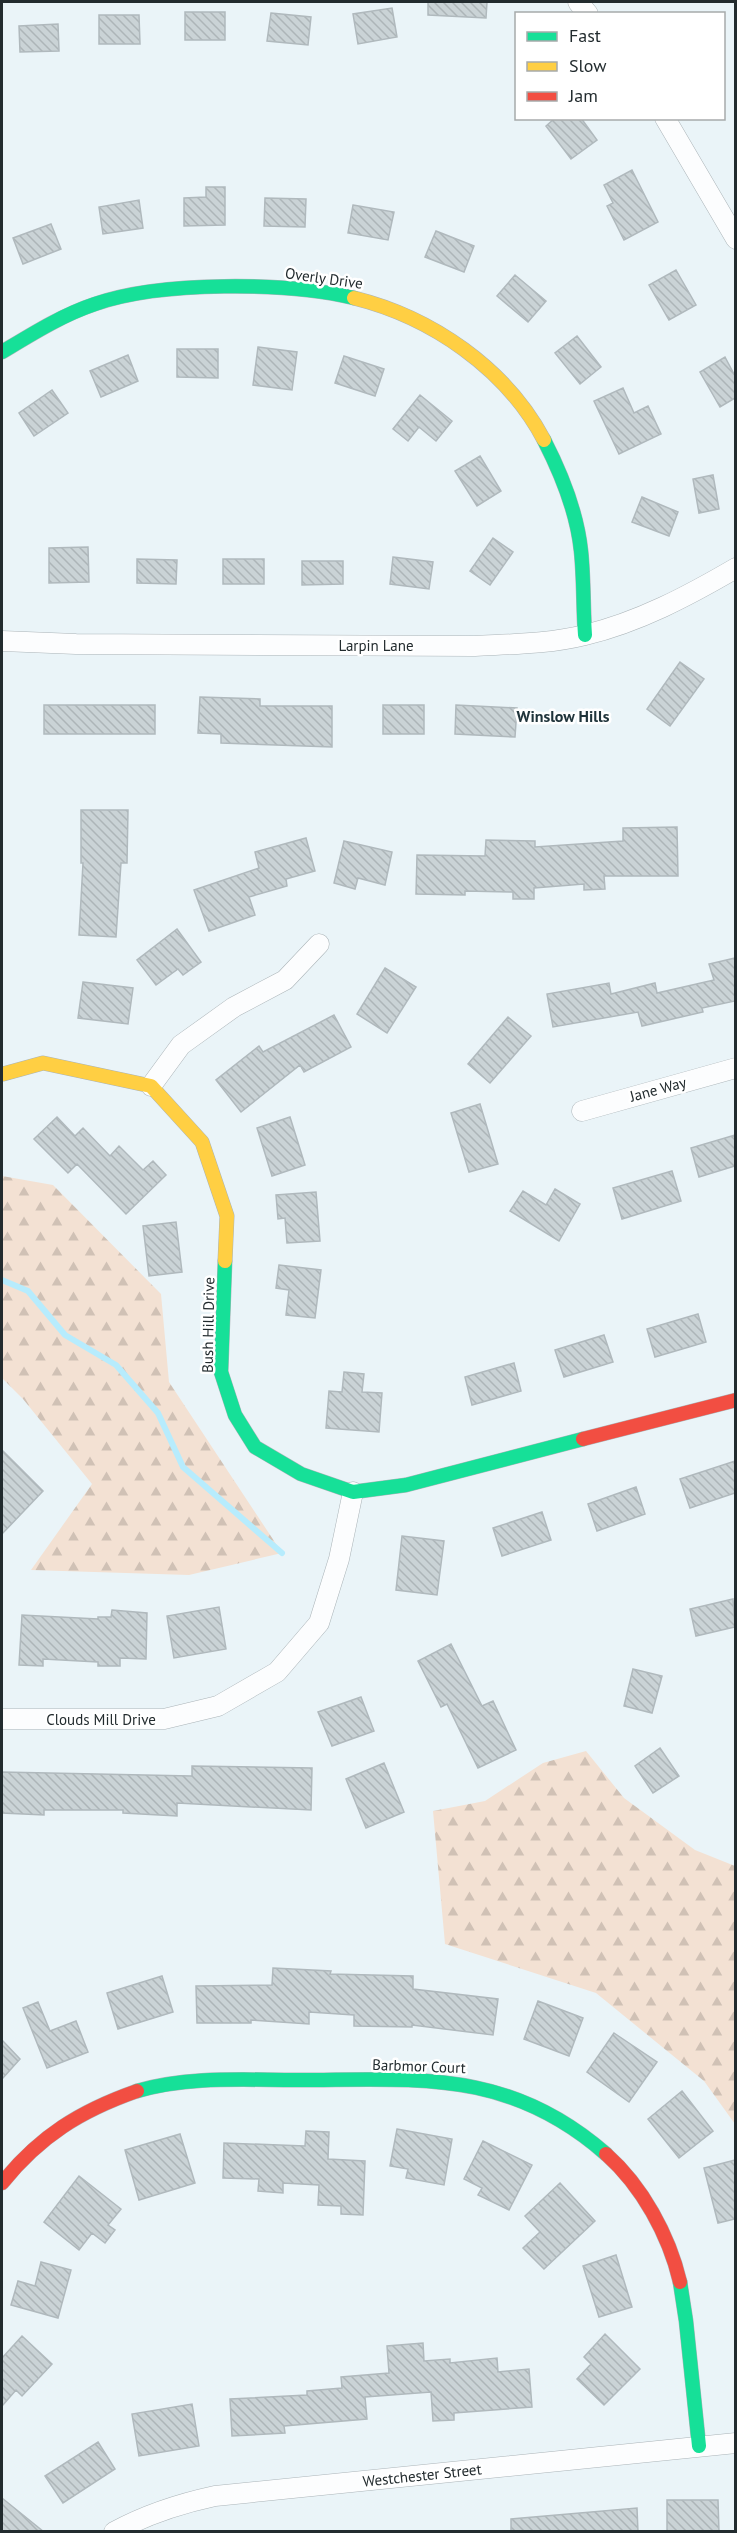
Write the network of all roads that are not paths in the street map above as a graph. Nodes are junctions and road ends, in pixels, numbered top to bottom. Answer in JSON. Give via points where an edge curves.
{"nodes":[{"id":1,"x":666,"y":120,"type":"edge"},
{"id":2,"x":735,"y":239,"type":"edge"},
{"id":3,"x":2,"y":352,"type":"edge"},
{"id":4,"x":735,"y":568,"type":"edge"},
{"id":5,"x":585,"y":635,"type":"junction"},
{"id":6,"x":2,"y":641,"type":"edge"},
{"id":7,"x":319,"y":944,"type":"dead end"},
{"id":8,"x":735,"y":1068,"type":"edge"},
{"id":9,"x":3,"y":1074,"type":"dead end"},
{"id":10,"x":151,"y":1086,"type":"junction"},
{"id":11,"x":582,"y":1111,"type":"dead end"},
{"id":12,"x":735,"y":1400,"type":"edge"},
{"id":13,"x":353,"y":1492,"type":"junction"},
{"id":14,"x":2,"y":1719,"type":"edge"},
{"id":15,"x":2,"y":2183,"type":"edge"},
{"id":16,"x":735,"y":2443,"type":"edge"},
{"id":17,"x":699,"y":2445,"type":"junction"},
{"id":18,"x":114,"y":2532,"type":"edge"}],
"edges":[{"from":1,"to":2,"type":"street"},
{"from":3,"to":5,"type":"street","name":"Overly Drive","via":[[99,303],[178,288],[285,288],[341,294],[422,323],[490,372],[528,416],[554,460],[581,548]]},
{"from":4,"to":5,"type":"street","name":"Larpin Lane","via":[[665,607]]},
{"from":5,"to":6,"type":"street","name":"Larpin Lane","via":[[537,643],[475,646]]},
{"from":7,"to":10,"type":"street","via":[[285,980],[234,1007],[181,1045]]},
{"from":8,"to":11,"type":"street","name":"Jane Way"},
{"from":9,"to":10,"type":"street","via":[[43,1062]]},
{"from":10,"to":13,"type":"street","name":"Bush Hill Drive","via":[[201,1142],[227,1216],[221,1372],[235,1415],[255,1447],[301,1474]]},
{"from":12,"to":13,"type":"street","name":"Bush Hill Drive","via":[[440,1477]]},
{"from":13,"to":14,"type":"street","name":"Clouds Mill Drive","via":[[339,1559],[319,1623],[277,1672],[218,1706],[164,1719]]},
{"from":15,"to":17,"type":"street","name":"Barbmor Court","via":[[25,2156],[71,2120],[120,2096],[169,2082],[435,2080],[466,2083],[524,2100],[551,2112],[600,2148],[633,2184],[666,2240],[681,2287]]},
{"from":16,"to":17,"type":"street","name":"Westchester Street"},
{"from":17,"to":18,"type":"street","name":"Westchester Street","via":[[215,2496],[170,2506]]}]}
